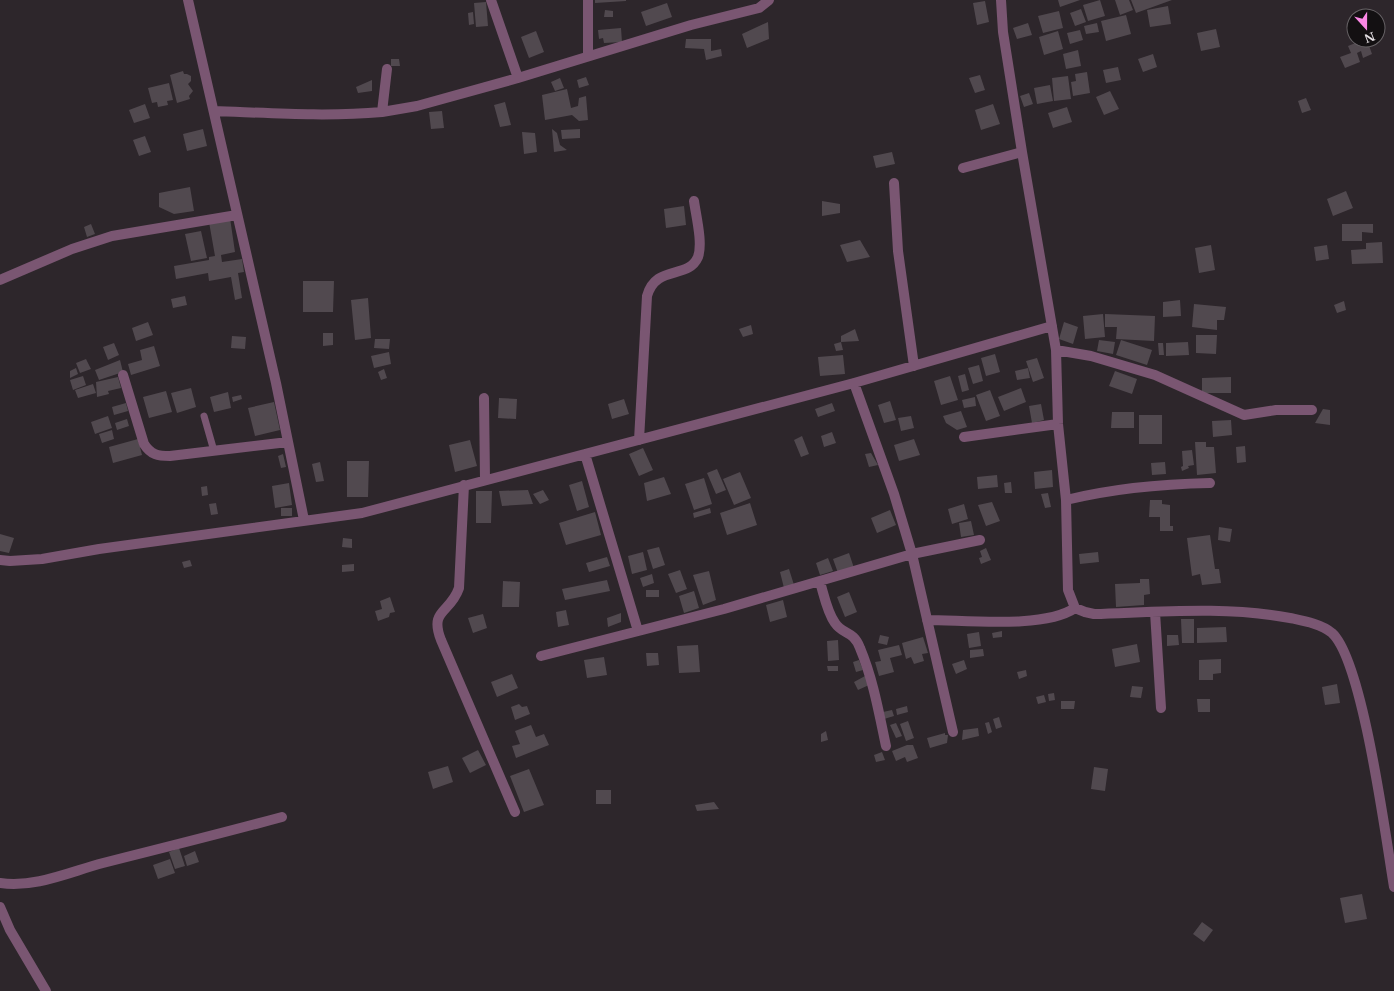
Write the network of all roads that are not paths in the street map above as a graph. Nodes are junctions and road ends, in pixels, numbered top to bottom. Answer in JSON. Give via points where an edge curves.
{"nodes":[{"id":1,"x":188,"y":0,"type":"edge"},
{"id":2,"x":490,"y":0,"type":"edge"},
{"id":3,"x":588,"y":0,"type":"edge"},
{"id":4,"x":770,"y":0,"type":"edge"},
{"id":5,"x":1001,"y":0,"type":"edge"},
{"id":6,"x":588,"y":56,"type":"junction"},
{"id":7,"x":387,"y":69,"type":"dead end"},
{"id":8,"x":518,"y":78,"type":"junction"},
{"id":9,"x":214,"y":111,"type":"junction"},
{"id":10,"x":382,"y":112,"type":"junction"},
{"id":11,"x":1022,"y":152,"type":"junction"},
{"id":12,"x":963,"y":168,"type":"dead end"},
{"id":13,"x":894,"y":183,"type":"dead end"},
{"id":14,"x":694,"y":201,"type":"dead end"},
{"id":15,"x":237,"y":215,"type":"junction"},
{"id":16,"x":0,"y":280,"type":"edge"},
{"id":17,"x":1052,"y":326,"type":"junction"},
{"id":18,"x":1056,"y":350,"type":"junction"},
{"id":19,"x":914,"y":366,"type":"junction"},
{"id":20,"x":123,"y":375,"type":"dead end"},
{"id":21,"x":854,"y":383,"type":"junction"},
{"id":22,"x":484,"y":398,"type":"dead end"},
{"id":23,"x":1312,"y":410,"type":"dead end"},
{"id":24,"x":204,"y":416,"type":"dead end"},
{"id":25,"x":1058,"y":424,"type":"junction"},
{"id":26,"x":964,"y":437,"type":"dead end"},
{"id":27,"x":639,"y":440,"type":"junction"},
{"id":28,"x":288,"y":442,"type":"junction"},
{"id":29,"x":214,"y":451,"type":"junction"},
{"id":30,"x":585,"y":454,"type":"junction"},
{"id":31,"x":485,"y":480,"type":"junction"},
{"id":32,"x":1210,"y":483,"type":"dead end"},
{"id":33,"x":464,"y":485,"type":"junction"},
{"id":34,"x":1066,"y":500,"type":"junction"},
{"id":35,"x":304,"y":520,"type":"junction"},
{"id":36,"x":980,"y":540,"type":"dead end"},
{"id":37,"x":912,"y":554,"type":"junction"},
{"id":38,"x":0,"y":560,"type":"edge"},
{"id":39,"x":820,"y":582,"type":"junction"},
{"id":40,"x":1075,"y":608,"type":"junction"},
{"id":41,"x":1155,"y":612,"type":"junction"},
{"id":42,"x":927,"y":620,"type":"junction"},
{"id":43,"x":638,"y":631,"type":"junction"},
{"id":44,"x":541,"y":656,"type":"dead end"},
{"id":45,"x":1161,"y":708,"type":"dead end"},
{"id":46,"x":953,"y":732,"type":"dead end"},
{"id":47,"x":886,"y":746,"type":"dead end"},
{"id":48,"x":515,"y":812,"type":"dead end"},
{"id":49,"x":282,"y":817,"type":"dead end"},
{"id":50,"x":0,"y":883,"type":"edge"},
{"id":51,"x":1394,"y":887,"type":"edge"},
{"id":52,"x":0,"y":908,"type":"edge"},
{"id":53,"x":46,"y":991,"type":"edge"}],
"edges":[{"from":1,"to":9,"type":"street"},
{"from":2,"to":8,"type":"street"},
{"from":3,"to":6,"type":"street"},
{"from":4,"to":6,"type":"street","via":[[759,8],[691,25]]},
{"from":5,"to":11,"type":"street","via":[[1003,32]]},
{"from":6,"to":8,"type":"street"},
{"from":7,"to":10,"type":"street"},
{"from":8,"to":10,"type":"street","via":[[424,104]]},
{"from":9,"to":10,"type":"street","via":[[315,116]]},
{"from":9,"to":15,"type":"street"},
{"from":11,"to":12,"type":"street"},
{"from":11,"to":17,"type":"street"},
{"from":13,"to":19,"type":"street","via":[[898,251]]},
{"from":14,"to":27,"type":"street","via":[[700,247],[698,256],[693,264],[654,281],[647,296]]},
{"from":15,"to":16,"type":"street","via":[[112,236],[72,249]]},
{"from":15,"to":28,"type":"street"},
{"from":17,"to":18,"type":"street"},
{"from":17,"to":19,"type":"street"},
{"from":18,"to":23,"type":"street","via":[[1107,360],[1155,375],[1244,415],[1276,410]]},
{"from":18,"to":25,"type":"street"},
{"from":19,"to":21,"type":"street"},
{"from":20,"to":29,"type":"street","via":[[144,444],[149,452],[170,456]]},
{"from":21,"to":27,"type":"street"},
{"from":21,"to":37,"type":"street","via":[[894,494]]},
{"from":22,"to":31,"type":"street"},
{"from":24,"to":29,"type":"lane"},
{"from":25,"to":26,"type":"street"},
{"from":25,"to":34,"type":"street"},
{"from":27,"to":30,"type":"street"},
{"from":28,"to":29,"type":"street"},
{"from":28,"to":35,"type":"street"},
{"from":30,"to":31,"type":"street"},
{"from":30,"to":43,"type":"street"},
{"from":31,"to":33,"type":"street"},
{"from":32,"to":34,"type":"street","via":[[1120,488]]},
{"from":33,"to":35,"type":"street","via":[[362,513]]},
{"from":33,"to":48,"type":"street","via":[[459,588],[456,598],[438,617],[436,623],[440,640]]},
{"from":34,"to":40,"type":"street","via":[[1068,590]]},
{"from":35,"to":38,"type":"street","via":[[42,559]]},
{"from":36,"to":37,"type":"street"},
{"from":37,"to":39,"type":"street"},
{"from":37,"to":42,"type":"street"},
{"from":39,"to":43,"type":"street"},
{"from":39,"to":47,"type":"street","via":[[834,622],[839,628],[852,634],[860,647],[872,684]]},
{"from":40,"to":41,"type":"street","via":[[1094,614]]},
{"from":40,"to":42,"type":"street","via":[[1061,616],[1040,620]]},
{"from":41,"to":45,"type":"street"},
{"from":41,"to":51,"type":"street","via":[[1256,612],[1305,621],[1333,634],[1348,661],[1366,726]]},
{"from":42,"to":46,"type":"street"},
{"from":43,"to":44,"type":"street"},
{"from":49,"to":50,"type":"street","via":[[37,882],[22,885]]},
{"from":52,"to":53,"type":"street"}]}
